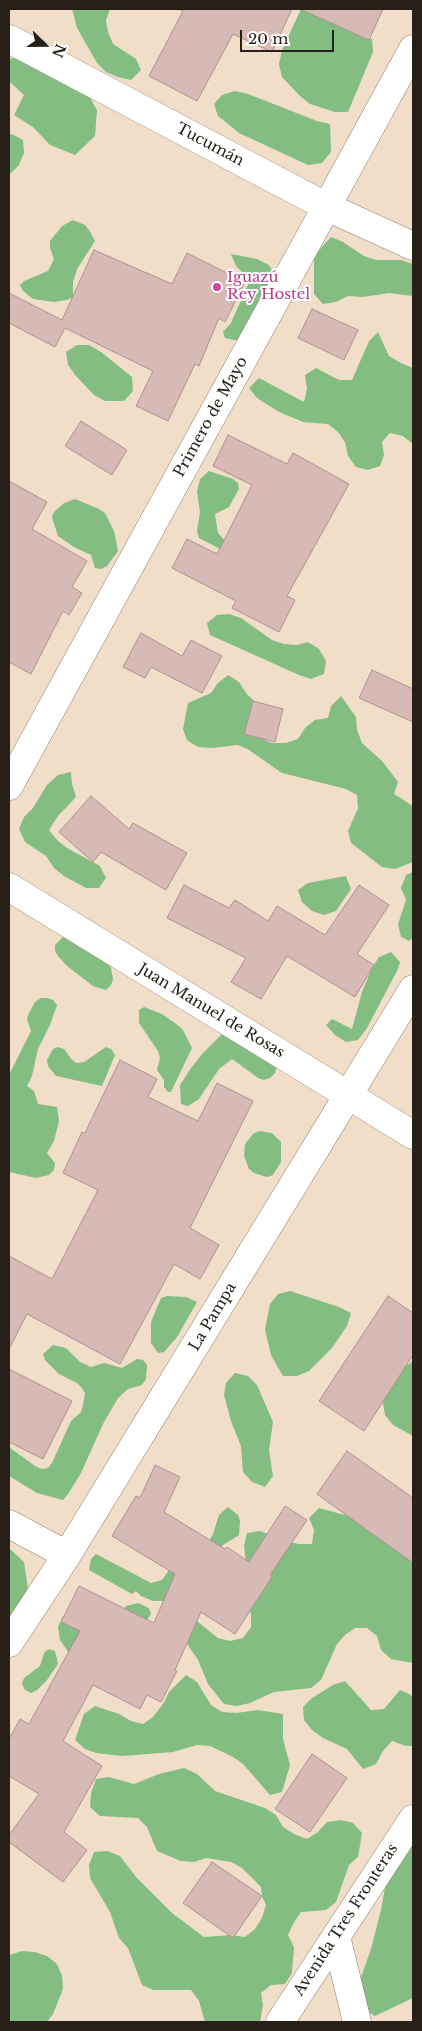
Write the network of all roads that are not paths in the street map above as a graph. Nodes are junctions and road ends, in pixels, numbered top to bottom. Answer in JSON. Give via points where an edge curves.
{"nodes":[{"id":1,"x":9,"y":39,"type":"edge"},
{"id":2,"x":413,"y":49,"type":"edge"},
{"id":3,"x":327,"y":207,"type":"junction"},
{"id":4,"x":413,"y":246,"type":"edge"},
{"id":5,"x":9,"y":786,"type":"edge"},
{"id":6,"x":9,"y":887,"type":"edge"},
{"id":7,"x":413,"y":989,"type":"edge"},
{"id":8,"x":349,"y":1095,"type":"junction"},
{"id":9,"x":413,"y":1135,"type":"edge"},
{"id":10,"x":9,"y":1524,"type":"edge"},
{"id":11,"x":67,"y":1555,"type":"junction"},
{"id":12,"x":9,"y":1642,"type":"edge"},
{"id":13,"x":413,"y":1819,"type":"edge"},
{"id":14,"x":336,"y":1936,"type":"junction"},
{"id":15,"x":280,"y":2022,"type":"edge"},
{"id":16,"x":357,"y":2022,"type":"edge"}],
"edges":[{"from":1,"to":3,"type":"street","name":"Tucumán"},
{"from":2,"to":3,"type":"street","name":"Primero de Mayo"},
{"from":3,"to":4,"type":"street","name":"Tucumán"},
{"from":3,"to":5,"type":"street","name":"Primero de Mayo"},
{"from":6,"to":8,"type":"street","name":"Juan Manuel de Rosas"},
{"from":7,"to":8,"type":"street","name":"La Pampa"},
{"from":8,"to":9,"type":"street","name":"Juan Manuel de Rosas"},
{"from":8,"to":11,"type":"street","name":"La Pampa"},
{"from":10,"to":11,"type":"street"},
{"from":11,"to":12,"type":"street","name":"La Pampa"},
{"from":13,"to":14,"type":"street","name":"Avenida Tres Fronteras"},
{"from":14,"to":15,"type":"street","name":"Avenida Tres Fronteras"},
{"from":14,"to":16,"type":"street"}]}
